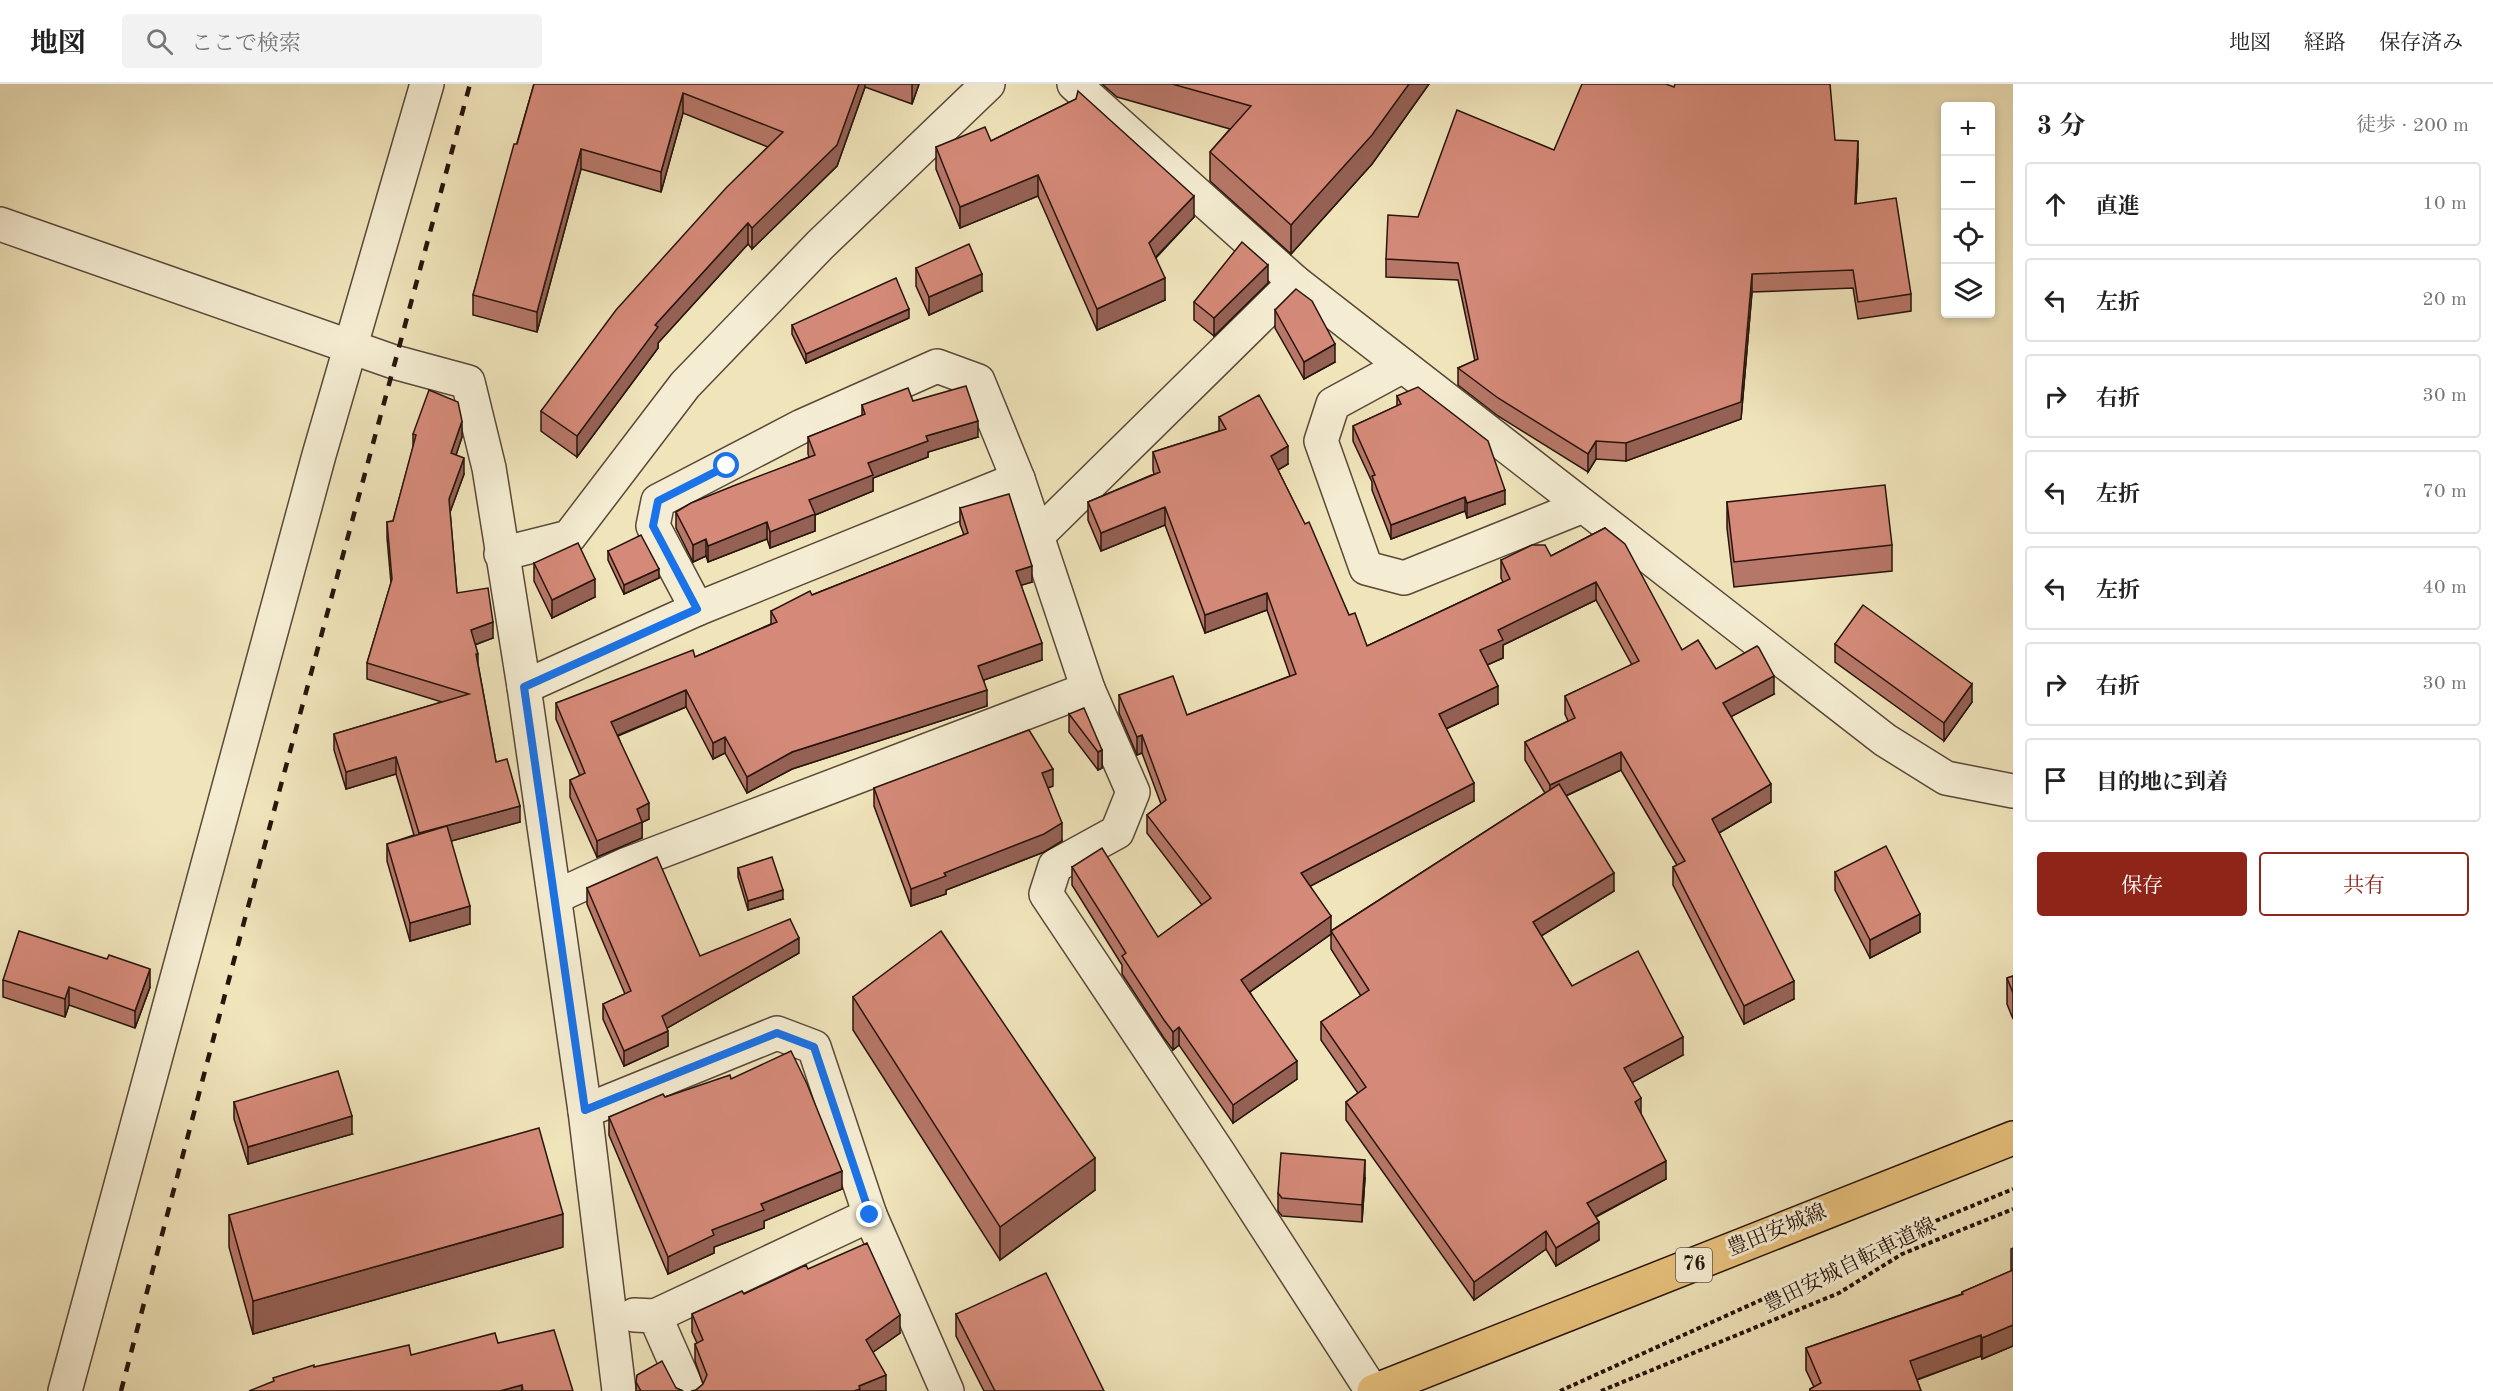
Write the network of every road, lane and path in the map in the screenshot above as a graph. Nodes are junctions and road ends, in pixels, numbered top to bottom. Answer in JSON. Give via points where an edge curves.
{"nodes":[{"id":1,"x":427,"y":84,"type":"edge"},
{"id":2,"x":988,"y":84,"type":"edge"},
{"id":3,"x":1074,"y":84,"type":"edge"},
{"id":4,"x":0,"y":224,"type":"edge"},
{"id":5,"x":1295,"y":282,"type":"junction"},
{"id":6,"x":351,"y":347,"type":"junction"},
{"id":7,"x":1403,"y":366,"type":"junction"},
{"id":8,"x":1018,"y":479,"type":"junction"},
{"id":9,"x":1584,"y":506,"type":"junction"},
{"id":10,"x":1037,"y":536,"type":"junction"},
{"id":11,"x":501,"y":554,"type":"junction"},
{"id":12,"x":697,"y":609,"type":"junction"},
{"id":13,"x":524,"y":687,"type":"junction"},
{"id":14,"x":1088,"y":689,"type":"junction"},
{"id":15,"x":2013,"y":791,"type":"edge"},
{"id":16,"x":555,"y":897,"type":"junction"},
{"id":17,"x":585,"y":1110,"type":"junction"},
{"id":18,"x":2013,"y":1138,"type":"edge"},
{"id":19,"x":2013,"y":1189,"type":"edge"},
{"id":20,"x":2013,"y":1209,"type":"edge"},
{"id":21,"x":870,"y":1215,"type":"junction"},
{"id":22,"x":608,"y":1313,"type":"junction"},
{"id":23,"x":654,"y":1316,"type":"junction"},
{"id":24,"x":65,"y":1391,"type":"edge"},
{"id":25,"x":619,"y":1391,"type":"edge"},
{"id":26,"x":688,"y":1391,"type":"edge"},
{"id":27,"x":946,"y":1391,"type":"edge"},
{"id":28,"x":1373,"y":1391,"type":"edge"},
{"id":29,"x":1560,"y":1391,"type":"edge"},
{"id":30,"x":1601,"y":1391,"type":"edge"}],
"edges":[{"from":1,"to":6,"type":"street"},
{"from":2,"to":11,"type":"street","via":[[820,245],[685,385],[569,537]]},
{"from":3,"to":5,"type":"street"},
{"from":4,"to":6,"type":"street"},
{"from":5,"to":7,"type":"street"},
{"from":5,"to":10,"type":"street"},
{"from":6,"to":11,"type":"street","via":[[468,381],[489,468]]},
{"from":6,"to":24,"type":"street"},
{"from":7,"to":9,"type":"street"},
{"from":7,"to":9,"type":"street","via":[[1333,404],[1321,441],[1366,568],[1404,578]]},
{"from":8,"to":10,"type":"street"},
{"from":8,"to":12,"type":"street"},
{"from":8,"to":12,"type":"street","via":[[978,381],[937,366],[802,426],[658,501],[653,526]]},
{"from":9,"to":15,"type":"street","via":[[1885,740],[1946,778]]},
{"from":10,"to":14,"type":"street"},
{"from":11,"to":13,"type":"street"},
{"from":12,"to":13,"type":"street"},
{"from":13,"to":16,"type":"street"},
{"from":14,"to":16,"type":"street","via":[[625,865]]},
{"from":14,"to":28,"type":"street","via":[[1133,792],[1117,832],[1054,866],[1046,894]]},
{"from":16,"to":17,"type":"street"},
{"from":17,"to":21,"type":"street","via":[[777,1033],[814,1047]]},
{"from":17,"to":22,"type":"street"},
{"from":18,"to":28,"type":"main road","name":"豊田安城線","number":"76"},
{"from":19,"to":29,"type":"path"},
{"from":20,"to":30,"type":"path","name":"豊田安城自転車道線","via":[[1902,1254],[1839,1293]]},
{"from":21,"to":23,"type":"street"},
{"from":21,"to":27,"type":"street"},
{"from":22,"to":23,"type":"street"},
{"from":22,"to":25,"type":"street"},
{"from":23,"to":26,"type":"street"}]}
